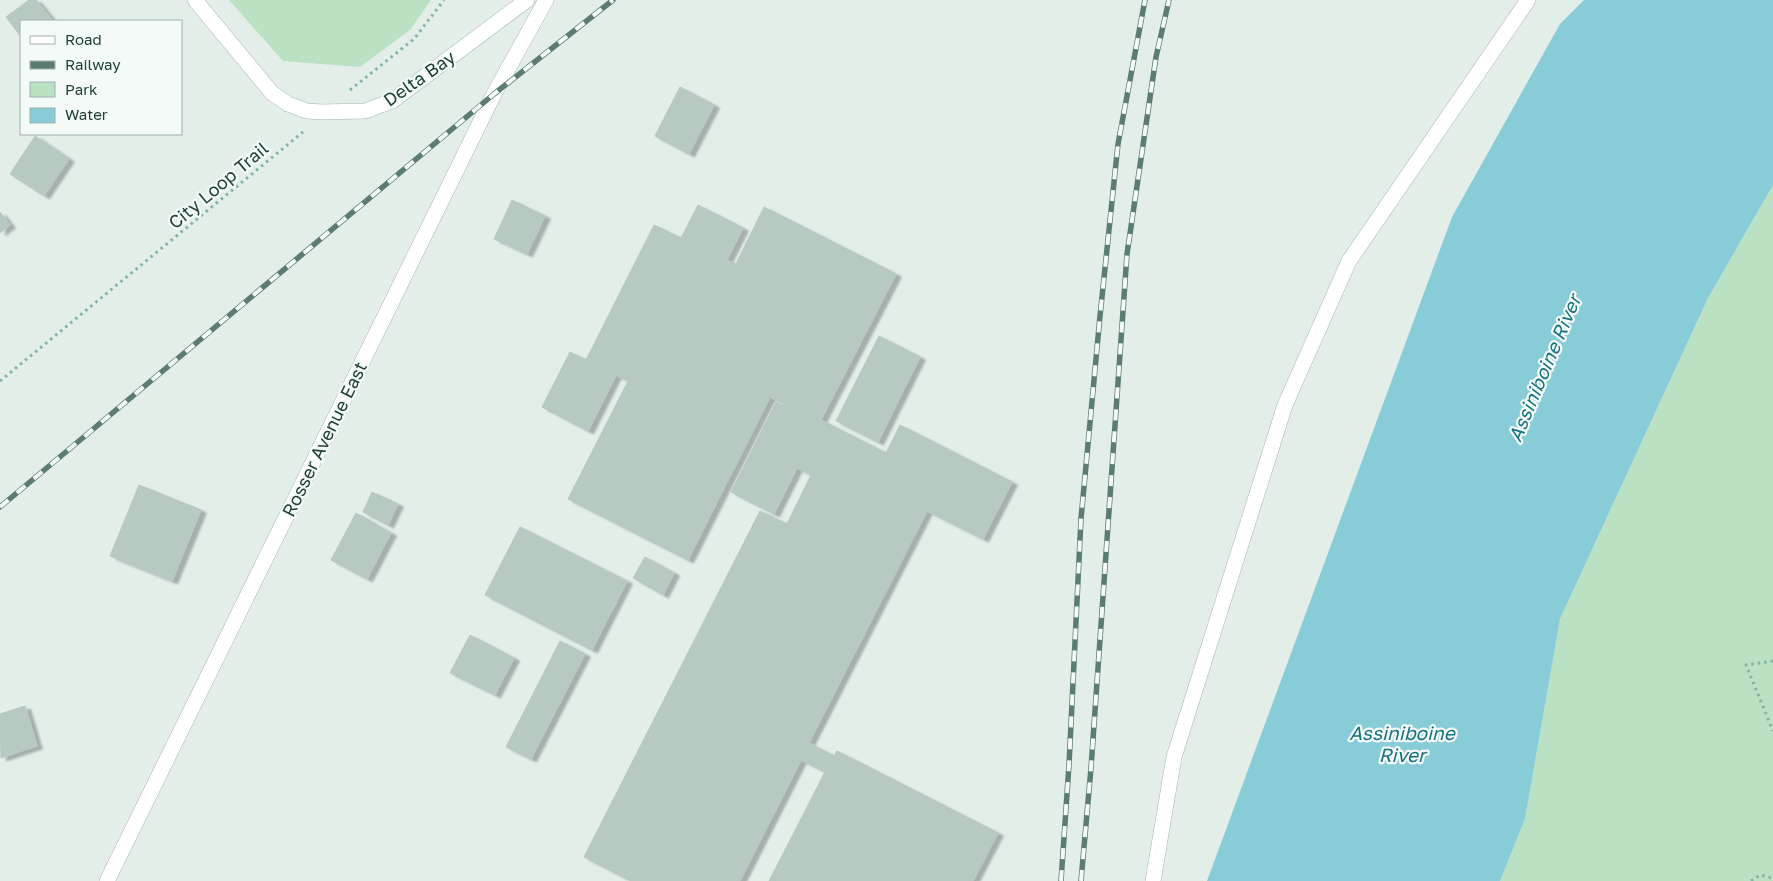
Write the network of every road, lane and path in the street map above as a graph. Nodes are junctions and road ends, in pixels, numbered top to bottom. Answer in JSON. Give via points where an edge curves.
{"nodes":[{"id":1,"x":195,"y":0,"type":"edge"},
{"id":2,"x":444,"y":0,"type":"edge"},
{"id":3,"x":527,"y":0,"type":"edge"},
{"id":4,"x":546,"y":0,"type":"edge"},
{"id":5,"x":1528,"y":0,"type":"edge"},
{"id":6,"x":322,"y":112,"type":"junction"},
{"id":7,"x":0,"y":381,"type":"edge"},
{"id":8,"x":1773,"y":661,"type":"edge"},
{"id":9,"x":1773,"y":731,"type":"edge"},
{"id":10,"x":1773,"y":878,"type":"edge"},
{"id":11,"x":107,"y":881,"type":"edge"},
{"id":12,"x":1153,"y":881,"type":"edge"},
{"id":13,"x":1751,"y":881,"type":"edge"}],
"edges":[{"from":1,"to":6,"type":"street","name":"Delta Bay","via":[[272,93],[288,104]]},
{"from":2,"to":6,"type":"path","name":"City Loop Trail","via":[[414,39]]},
{"from":3,"to":6,"type":"street","name":"Delta Bay","via":[[392,101],[365,112]]},
{"from":4,"to":11,"type":"street","name":"Rosser Avenue East","via":[[494,94]]},
{"from":5,"to":12,"type":"street","via":[[1349,261],[1285,405],[1174,757]]},
{"from":6,"to":7,"type":"path","name":"City Loop Trail","via":[[313,124]]},
{"from":8,"to":9,"type":"path","via":[[1746,665]]},
{"from":10,"to":13,"type":"path","via":[[1760,875]]}]}
